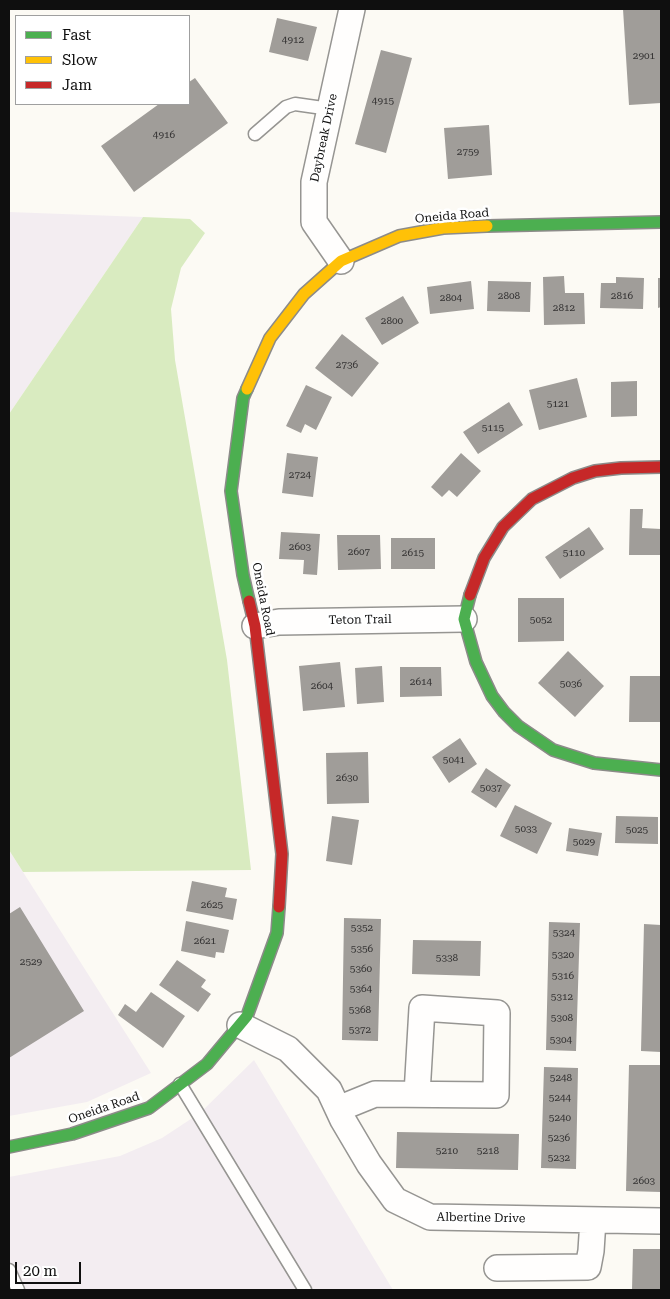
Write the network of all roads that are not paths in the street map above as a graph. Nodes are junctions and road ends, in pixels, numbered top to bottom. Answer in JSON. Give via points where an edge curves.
{"nodes":[{"id":1,"x":352,"y":9,"type":"edge"},
{"id":2,"x":330,"y":109,"type":"junction"},
{"id":3,"x":255,"y":134,"type":"dead end"},
{"id":4,"x":661,"y":222,"type":"edge"},
{"id":5,"x":340,"y":261,"type":"junction"},
{"id":6,"x":661,"y":467,"type":"edge"},
{"id":7,"x":464,"y":619,"type":"junction"},
{"id":8,"x":255,"y":626,"type":"junction"},
{"id":9,"x":661,"y":770,"type":"edge"},
{"id":10,"x":240,"y":1025,"type":"junction"},
{"id":11,"x":180,"y":1084,"type":"junction"},
{"id":12,"x":417,"y":1094,"type":"junction"},
{"id":13,"x":338,"y":1109,"type":"junction"},
{"id":14,"x":9,"y":1147,"type":"edge"},
{"id":15,"x":593,"y":1220,"type":"junction"},
{"id":16,"x":661,"y":1221,"type":"edge"},
{"id":17,"x":496,"y":1268,"type":"dead end"},
{"id":18,"x":9,"y":1270,"type":"edge"},
{"id":19,"x":18,"y":1290,"type":"edge"},
{"id":20,"x":305,"y":1290,"type":"edge"}],
"edges":[{"from":1,"to":2,"type":"street","name":"Daybreak Drive"},
{"from":2,"to":3,"type":"lane","via":[[295,104],[286,107]]},
{"from":2,"to":5,"type":"street","name":"Daybreak Drive","via":[[314,182],[314,222]]},
{"from":4,"to":5,"type":"street","name":"Oneida Road","via":[[443,228],[399,236]]},
{"from":5,"to":8,"type":"street","name":"Oneida Road","via":[[304,294],[270,338],[243,398],[231,491],[243,574]]},
{"from":6,"to":7,"type":"street","via":[[596,471],[572,478],[532,499],[503,527],[484,558]]},
{"from":7,"to":8,"type":"street","name":"Teton Trail","via":[[279,622]]},
{"from":7,"to":9,"type":"street","via":[[476,662],[492,696],[514,722],[535,739],[553,750],[594,763]]},
{"from":8,"to":10,"type":"street","name":"Oneida Road","via":[[282,854],[277,934],[247,1016]]},
{"from":10,"to":11,"type":"street","name":"Oneida Road","via":[[208,1064]]},
{"from":10,"to":13,"type":"street","name":"Albertine Drive","via":[[288,1049],[329,1090]]},
{"from":11,"to":14,"type":"street","name":"Oneida Road","via":[[149,1108],[72,1134]]},
{"from":11,"to":20,"type":"lane"},
{"from":12,"to":12,"type":"street","via":[[496,1095],[498,1013],[422,1008]]},
{"from":12,"to":13,"type":"street","via":[[375,1094]]},
{"from":13,"to":15,"type":"street","name":"Albertine Drive","via":[[369,1164],[395,1200],[430,1217]]},
{"from":15,"to":16,"type":"street","name":"Albertine Drive"},
{"from":15,"to":17,"type":"street","via":[[588,1267]]},
{"from":18,"to":19,"type":"lane"}]}
